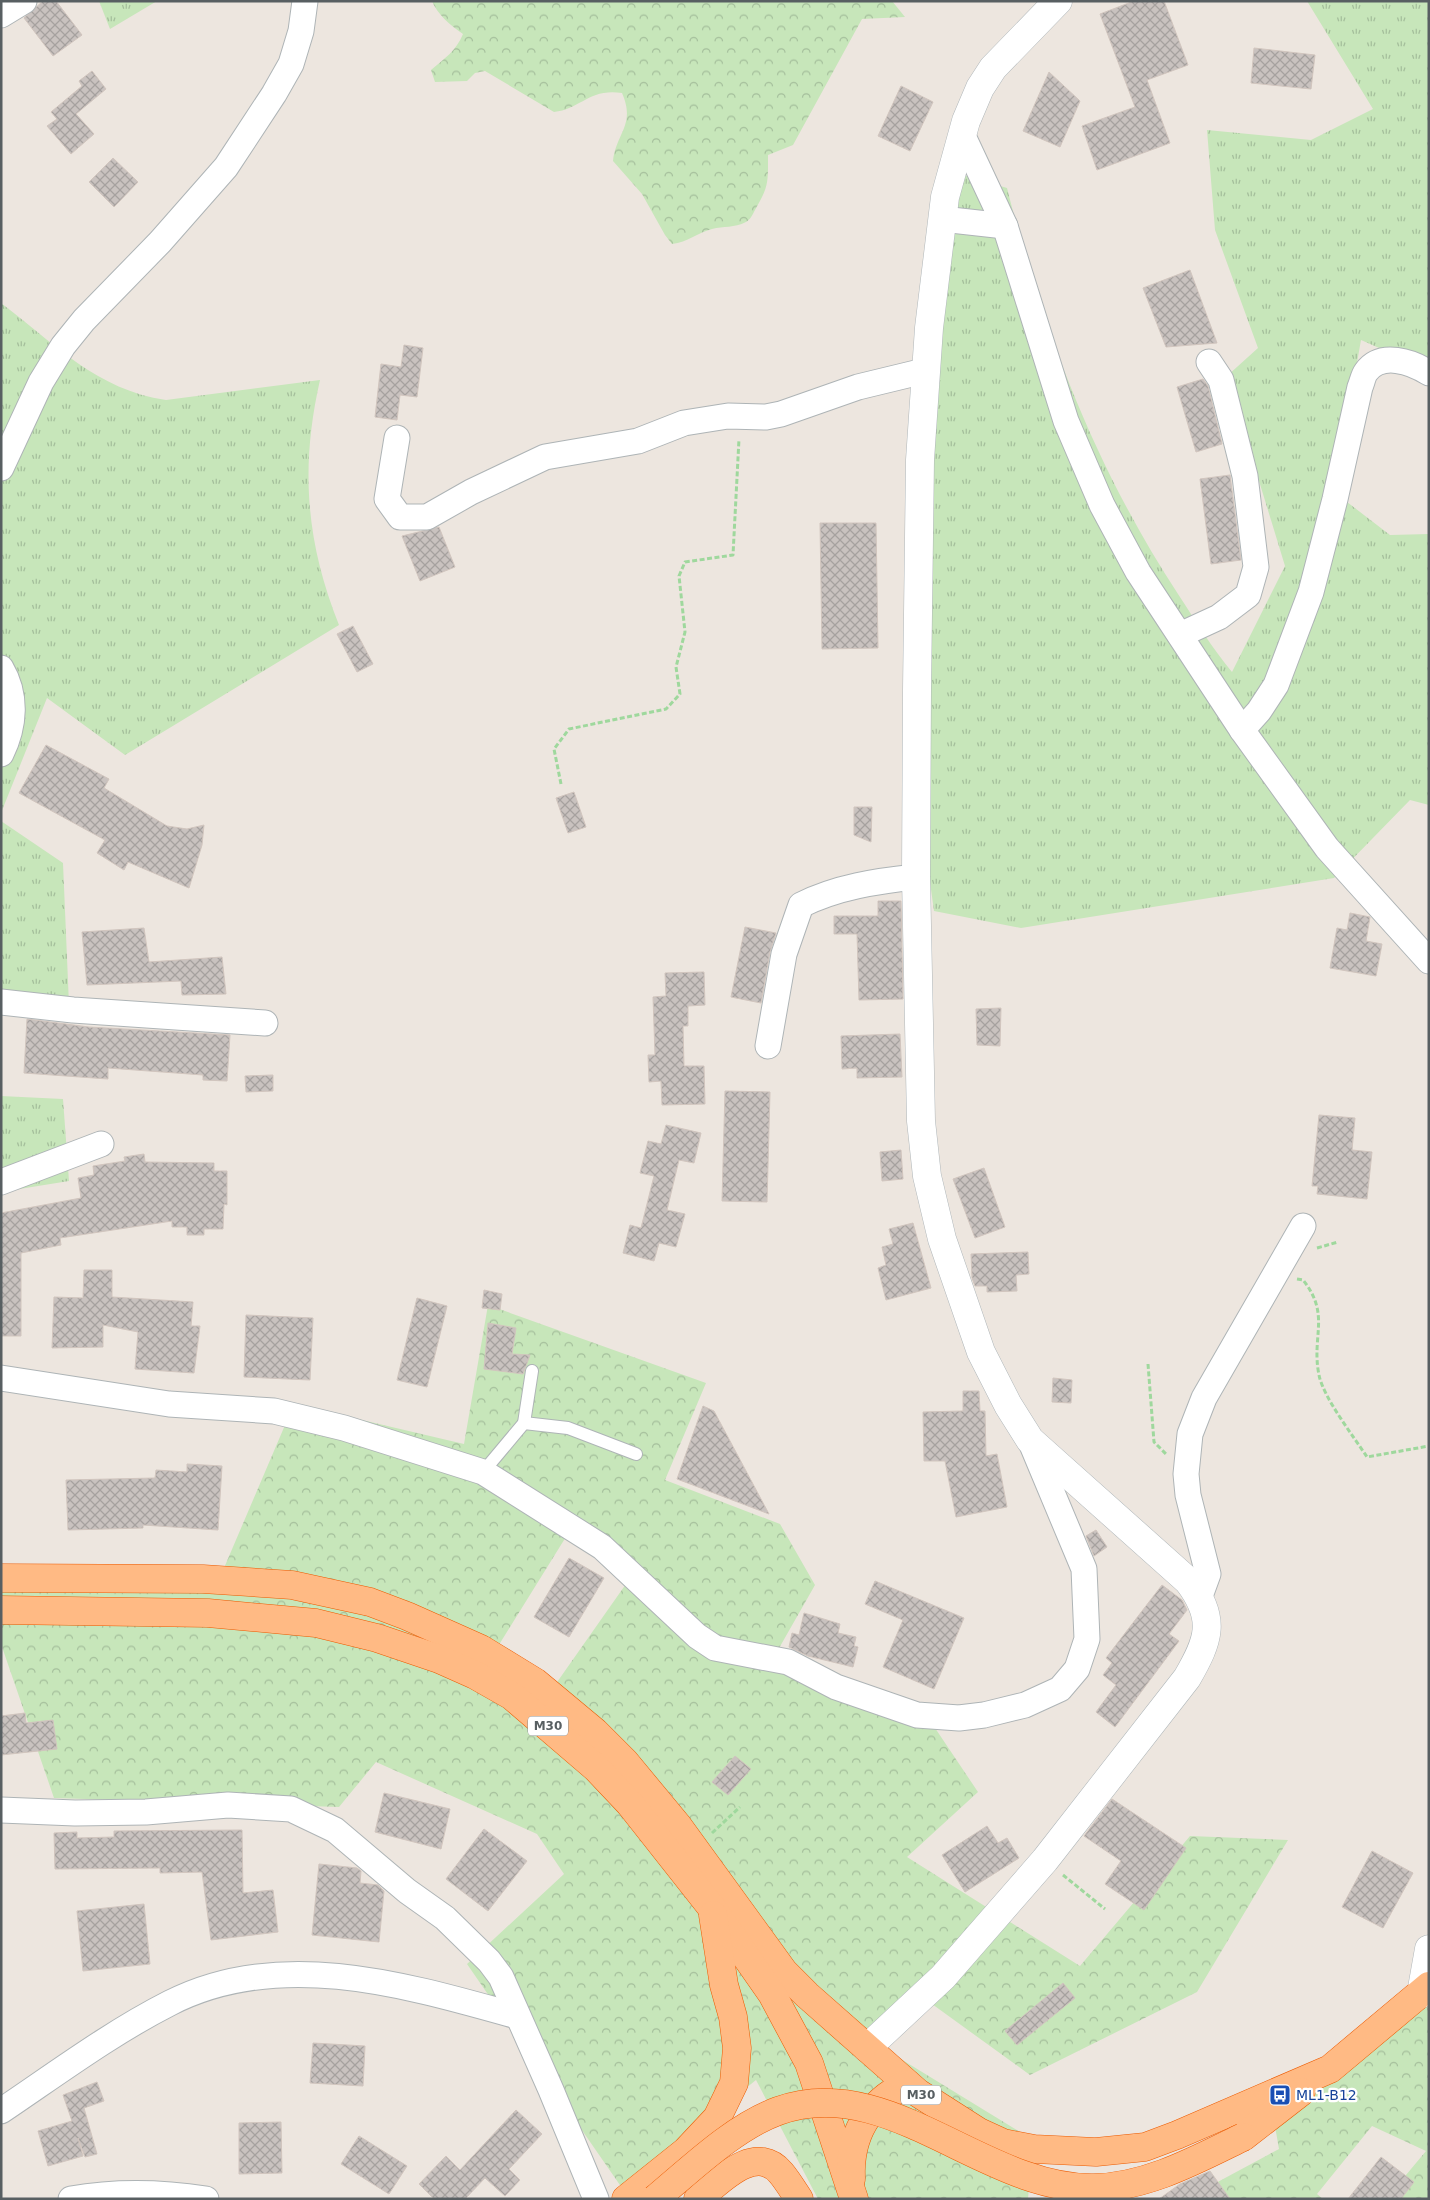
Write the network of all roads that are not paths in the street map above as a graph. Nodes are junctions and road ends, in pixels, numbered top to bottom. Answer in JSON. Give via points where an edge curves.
{"nodes":[{"id":1,"x":24,"y":1,"type":"edge"},
{"id":2,"x":305,"y":1,"type":"edge"},
{"id":3,"x":1058,"y":1,"type":"edge"},
{"id":4,"x":1,"y":15,"type":"edge"},
{"id":5,"x":962,"y":134,"type":"junction"},
{"id":6,"x":942,"y":220,"type":"junction"},
{"id":7,"x":1005,"y":226,"type":"junction"},
{"id":8,"x":1209,"y":362,"type":"dead end"},
{"id":9,"x":924,"y":371,"type":"junction"},
{"id":10,"x":1429,"y":373,"type":"edge"},
{"id":11,"x":397,"y":438,"type":"dead end"},
{"id":12,"x":1,"y":468,"type":"edge"},
{"id":13,"x":1180,"y":635,"type":"junction"},
{"id":14,"x":1,"y":668,"type":"edge"},
{"id":15,"x":1242,"y":730,"type":"junction"},
{"id":16,"x":1,"y":754,"type":"edge"},
{"id":17,"x":916,"y":877,"type":"junction"},
{"id":18,"x":1429,"y":961,"type":"edge"},
{"id":19,"x":1,"y":1002,"type":"edge"},
{"id":20,"x":265,"y":1023,"type":"dead end"},
{"id":21,"x":768,"y":1046,"type":"dead end"},
{"id":22,"x":101,"y":1144,"type":"dead end"},
{"id":23,"x":1,"y":1182,"type":"edge"},
{"id":24,"x":1303,"y":1226,"type":"dead end"},
{"id":25,"x":532,"y":1371,"type":"dead end"},
{"id":26,"x":1,"y":1378,"type":"edge"},
{"id":27,"x":524,"y":1424,"type":"junction"},
{"id":28,"x":1030,"y":1440,"type":"junction"},
{"id":29,"x":636,"y":1454,"type":"dead end"},
{"id":30,"x":483,"y":1472,"type":"junction"},
{"id":31,"x":1,"y":1578,"type":"edge"},
{"id":32,"x":1200,"y":1596,"type":"junction"},
{"id":33,"x":1,"y":1610,"type":"edge"},
{"id":34,"x":1,"y":1810,"type":"edge"},
{"id":35,"x":712,"y":1908,"type":"junction"},
{"id":36,"x":1429,"y":1949,"type":"edge"},
{"id":37,"x":1425,"y":1990,"type":"edge"},
{"id":38,"x":807,"y":1995,"type":"junction"},
{"id":39,"x":784,"y":2013,"type":"junction"},
{"id":40,"x":516,"y":2016,"type":"junction"},
{"id":41,"x":867,"y":2048,"type":"junction"},
{"id":42,"x":1330,"y":2069,"type":"junction"},
{"id":43,"x":907,"y":2084,"type":"junction"},
{"id":44,"x":1,"y":2111,"type":"edge"},
{"id":45,"x":712,"y":2124,"type":"junction"},
{"id":46,"x":733,"y":2170,"type":"junction"},
{"id":47,"x":853,"y":2197,"type":"edge"},
{"id":48,"x":71,"y":2199,"type":"edge"},
{"id":49,"x":206,"y":2199,"type":"edge"},
{"id":50,"x":596,"y":2199,"type":"edge"},
{"id":51,"x":626,"y":2199,"type":"edge"},
{"id":52,"x":655,"y":2199,"type":"edge"},
{"id":53,"x":698,"y":2199,"type":"edge"},
{"id":54,"x":798,"y":2199,"type":"edge"}],
"edges":[{"from":1,"to":4,"type":"street"},
{"from":2,"to":12,"type":"street","via":[[292,64],[274,94],[226,166],[63,346],[41,382]]},
{"from":3,"to":5,"type":"street","via":[[994,68],[980,88]]},
{"from":5,"to":6,"type":"street"},
{"from":5,"to":7,"type":"street"},
{"from":6,"to":7,"type":"street"},
{"from":6,"to":9,"type":"street"},
{"from":7,"to":13,"type":"street","via":[[1066,421],[1098,497],[1138,572]]},
{"from":8,"to":13,"type":"street","via":[[1221,380],[1245,476],[1256,568],[1248,595],[1219,617]]},
{"from":9,"to":11,"type":"street","via":[[858,387],[781,414],[684,423],[638,441],[545,457],[427,517],[400,517],[387,499]]},
{"from":9,"to":17,"type":"street","via":[[920,460]]},
{"from":10,"to":15,"type":"street","via":[[1416,364],[1393,360],[1378,363],[1366,372],[1311,592],[1276,685],[1259,712]]},
{"from":13,"to":15,"type":"street"},
{"from":14,"to":16,"type":"street","via":[[10,683],[13,707]]},
{"from":15,"to":18,"type":"street","via":[[1327,848]]},
{"from":17,"to":21,"type":"street","via":[[856,886],[818,896],[801,905],[784,954]]},
{"from":17,"to":28,"type":"street","via":[[921,1121],[928,1176],[945,1248],[981,1352]]},
{"from":19,"to":20,"type":"street"},
{"from":22,"to":23,"type":"street"},
{"from":24,"to":32,"type":"street","via":[[1204,1398],[1190,1434],[1186,1474],[1188,1495],[1208,1574]]},
{"from":25,"to":27,"type":"lane"},
{"from":26,"to":30,"type":"street","via":[[168,1404],[274,1411],[363,1434]]},
{"from":27,"to":29,"type":"lane","via":[[568,1428]]},
{"from":27,"to":30,"type":"lane"},
{"from":28,"to":30,"type":"street","via":[[1084,1570],[1087,1639],[1076,1669],[1060,1689],[1025,1705],[959,1718],[917,1715],[836,1687],[788,1662],[715,1648],[697,1636],[602,1547]]},
{"from":28,"to":32,"type":"street","via":[[1164,1557]]},
{"from":31,"to":38,"type":"highway","number":"M30","via":[[202,1579],[292,1585],[370,1602],[481,1648],[535,1682],[625,1762],[695,1849],[784,1972]]},
{"from":32,"to":41,"type":"street","via":[[1209,1625],[1203,1650],[1187,1678],[1045,1860],[943,1976]]},
{"from":33,"to":35,"type":"highway","number":"M30","via":[[208,1613],[276,1618],[342,1629],[439,1659],[512,1696],[596,1768],[660,1839]]},
{"from":34,"to":40,"type":"street","via":[[146,1812],[228,1805],[291,1809],[335,1830],[407,1891],[445,1918],[501,1977]]},
{"from":35,"to":39,"type":"highway","number":"M30"},
{"from":35,"to":45,"type":"highway","via":[[737,2048],[734,2083]]},
{"from":36,"to":37,"type":"street"},
{"from":37,"to":42,"type":"highway","number":"M30"},
{"from":38,"to":39,"type":"highway"},
{"from":38,"to":41,"type":"highway","number":"M30"},
{"from":39,"to":47,"type":"highway","number":"M30","via":[[809,2063]]},
{"from":40,"to":44,"type":"street","via":[[350,1977],[286,1974],[229,1981],[171,2002]]},
{"from":40,"to":50,"type":"street"},
{"from":41,"to":43,"type":"highway","number":"M30"},
{"from":42,"to":43,"type":"highway","number":"M30","via":[[1177,2136],[1145,2147],[1096,2152],[1034,2149],[1003,2143],[979,2132]]},
{"from":42,"to":52,"type":"highway","bridge":true,"via":[[1243,2137],[1166,2173],[1121,2185],[1094,2188],[1066,2186],[1021,2176],[888,2115],[841,2104],[801,2105],[756,2121]]},
{"from":43,"to":47,"type":"highway","via":[[878,2102],[858,2130],[851,2163]]},
{"from":45,"to":46,"type":"highway","via":[[729,2133],[734,2141],[736,2161]]},
{"from":45,"to":51,"type":"highway","via":[[686,2151]]},
{"from":46,"to":53,"type":"highway"},
{"from":46,"to":54,"type":"highway","via":[[755,2161],[766,2162],[780,2171]]},
{"from":48,"to":49,"type":"street","via":[[110,2192],[153,2192]]}]}
